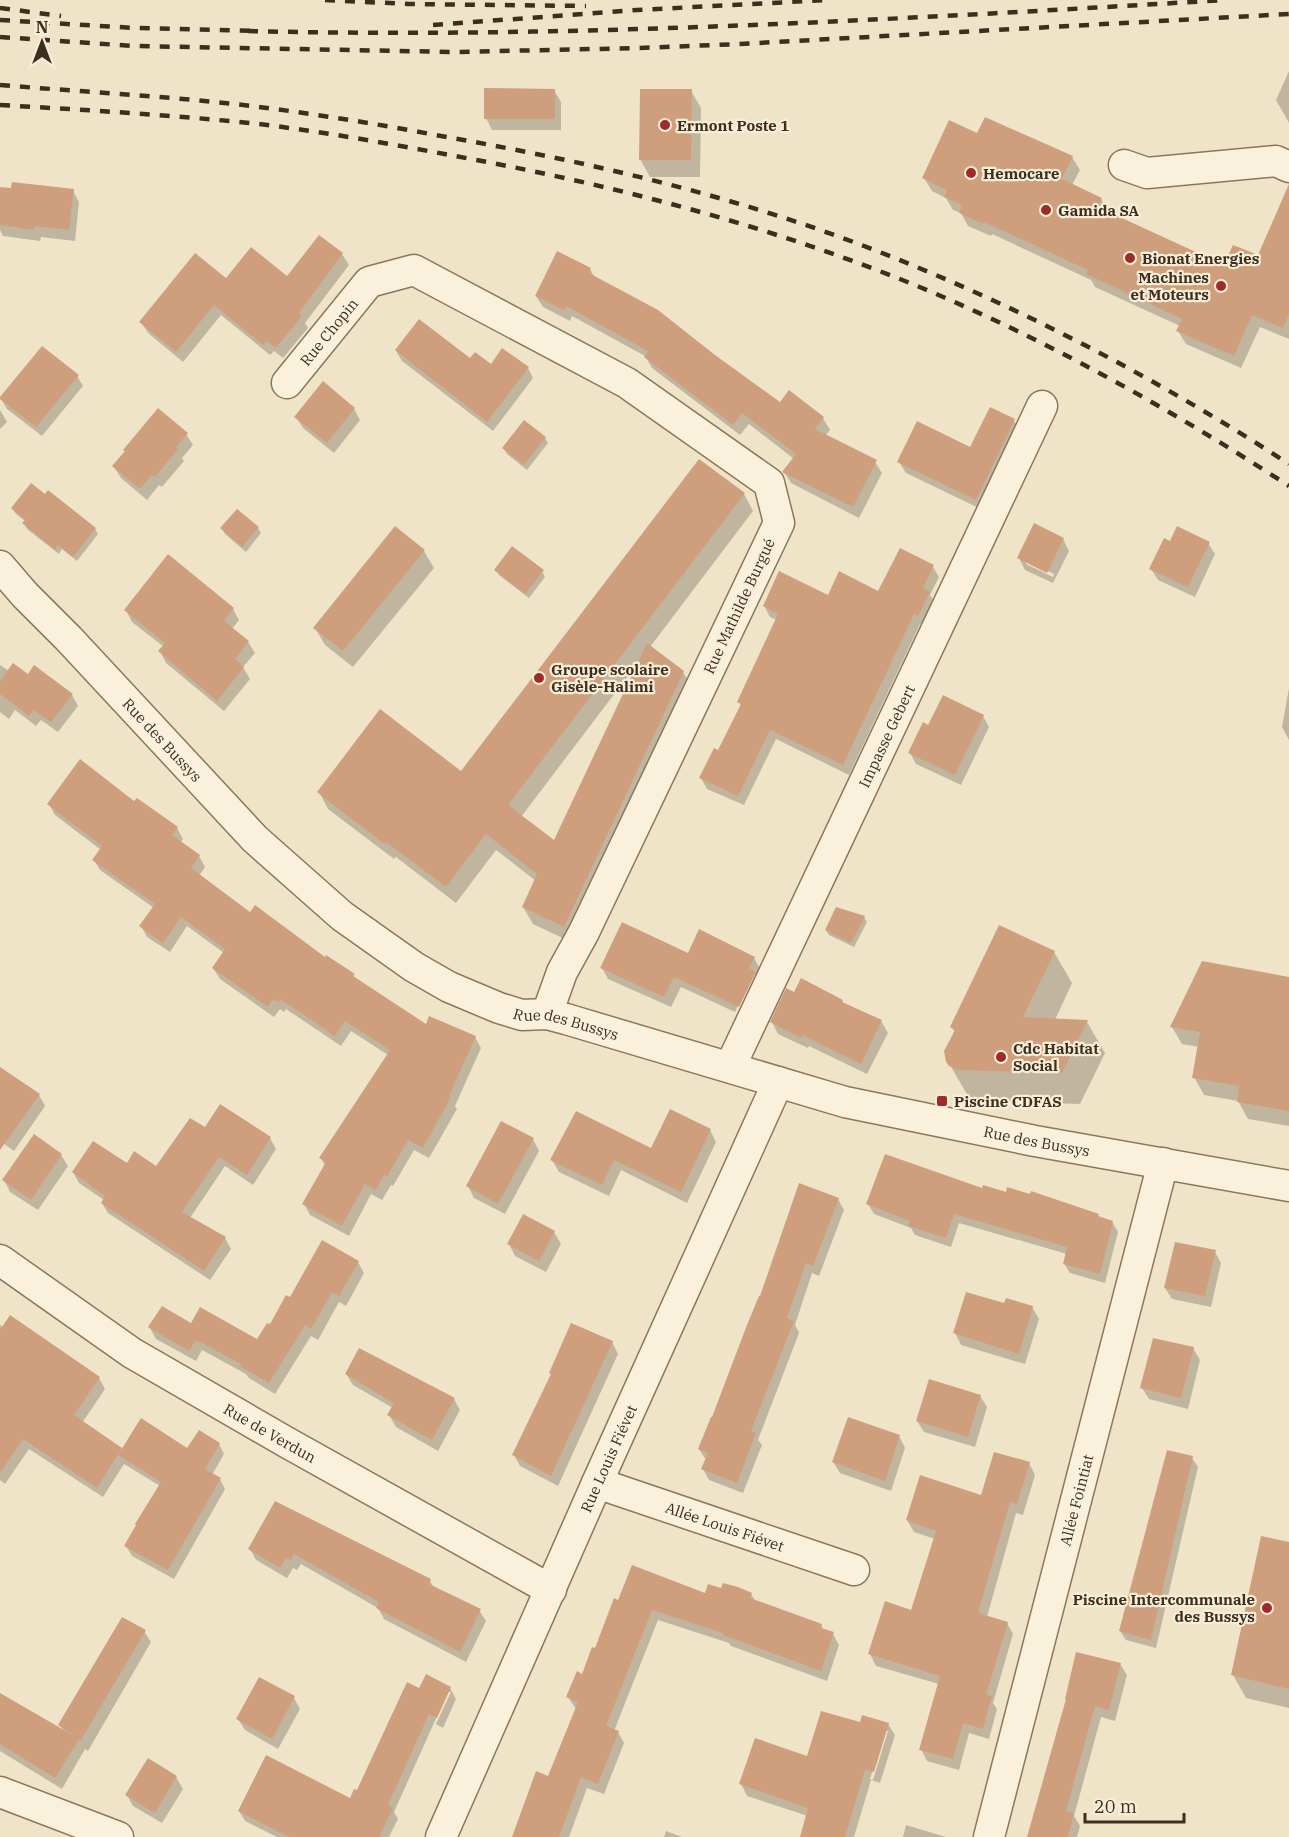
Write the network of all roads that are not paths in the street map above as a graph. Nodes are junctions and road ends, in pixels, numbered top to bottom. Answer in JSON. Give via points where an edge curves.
{"nodes":[{"id":1,"x":1124,"y":165,"type":"dead end"},
{"id":2,"x":1289,"y":167,"type":"edge"},
{"id":3,"x":369,"y":282,"type":"joint"},
{"id":4,"x":287,"y":383,"type":"dead end"},
{"id":5,"x":1042,"y":406,"type":"dead end"},
{"id":6,"x":0,"y":566,"type":"edge"},
{"id":7,"x":548,"y":1014,"type":"junction"},
{"id":8,"x":730,"y":1067,"type":"junction"},
{"id":9,"x":778,"y":1082,"type":"junction"},
{"id":10,"x":1163,"y":1163,"type":"junction"},
{"id":11,"x":1289,"y":1186,"type":"edge"},
{"id":12,"x":0,"y":1260,"type":"edge"},
{"id":13,"x":597,"y":1483,"type":"junction"},
{"id":14,"x":854,"y":1570,"type":"dead end"},
{"id":15,"x":551,"y":1590,"type":"junction"},
{"id":16,"x":0,"y":1792,"type":"edge"},
{"id":17,"x":118,"y":1837,"type":"edge"},
{"id":18,"x":441,"y":1837,"type":"edge"},
{"id":19,"x":990,"y":1837,"type":"edge"}],
"edges":[{"from":1,"to":2,"type":"street","via":[[1147,173],[1276,161]]},
{"from":3,"to":4,"type":"street","name":"Rue Chopin"},
{"from":3,"to":7,"type":"street","name":"Rue Mathilde Burgué","via":[[414,270],[627,383],[770,483],[779,523],[584,932],[561,972]]},
{"from":5,"to":8,"type":"street","name":"Impasse Gebert"},
{"from":6,"to":7,"type":"street","name":"Rue des Bussys","via":[[255,839],[342,916],[449,987],[522,1015]]},
{"from":7,"to":8,"type":"street","name":"Rue des Bussys"},
{"from":8,"to":9,"type":"street","name":"Rue des Bussys"},
{"from":9,"to":10,"type":"street","name":"Rue des Bussys","via":[[919,1118]]},
{"from":9,"to":13,"type":"street","name":"Rue Louis Fiévet"},
{"from":10,"to":11,"type":"street","name":"Rue des Bussys"},
{"from":10,"to":19,"type":"street","name":"Allée Fointiat"},
{"from":12,"to":15,"type":"street","name":"Rue de Verdun","via":[[132,1353]]},
{"from":13,"to":14,"type":"street","name":"Allée Louis Fiévet"},
{"from":13,"to":15,"type":"street","name":"Rue Louis Fiévet"},
{"from":15,"to":18,"type":"street","name":"Rue Louis Fiévet"},
{"from":16,"to":17,"type":"street"}]}
